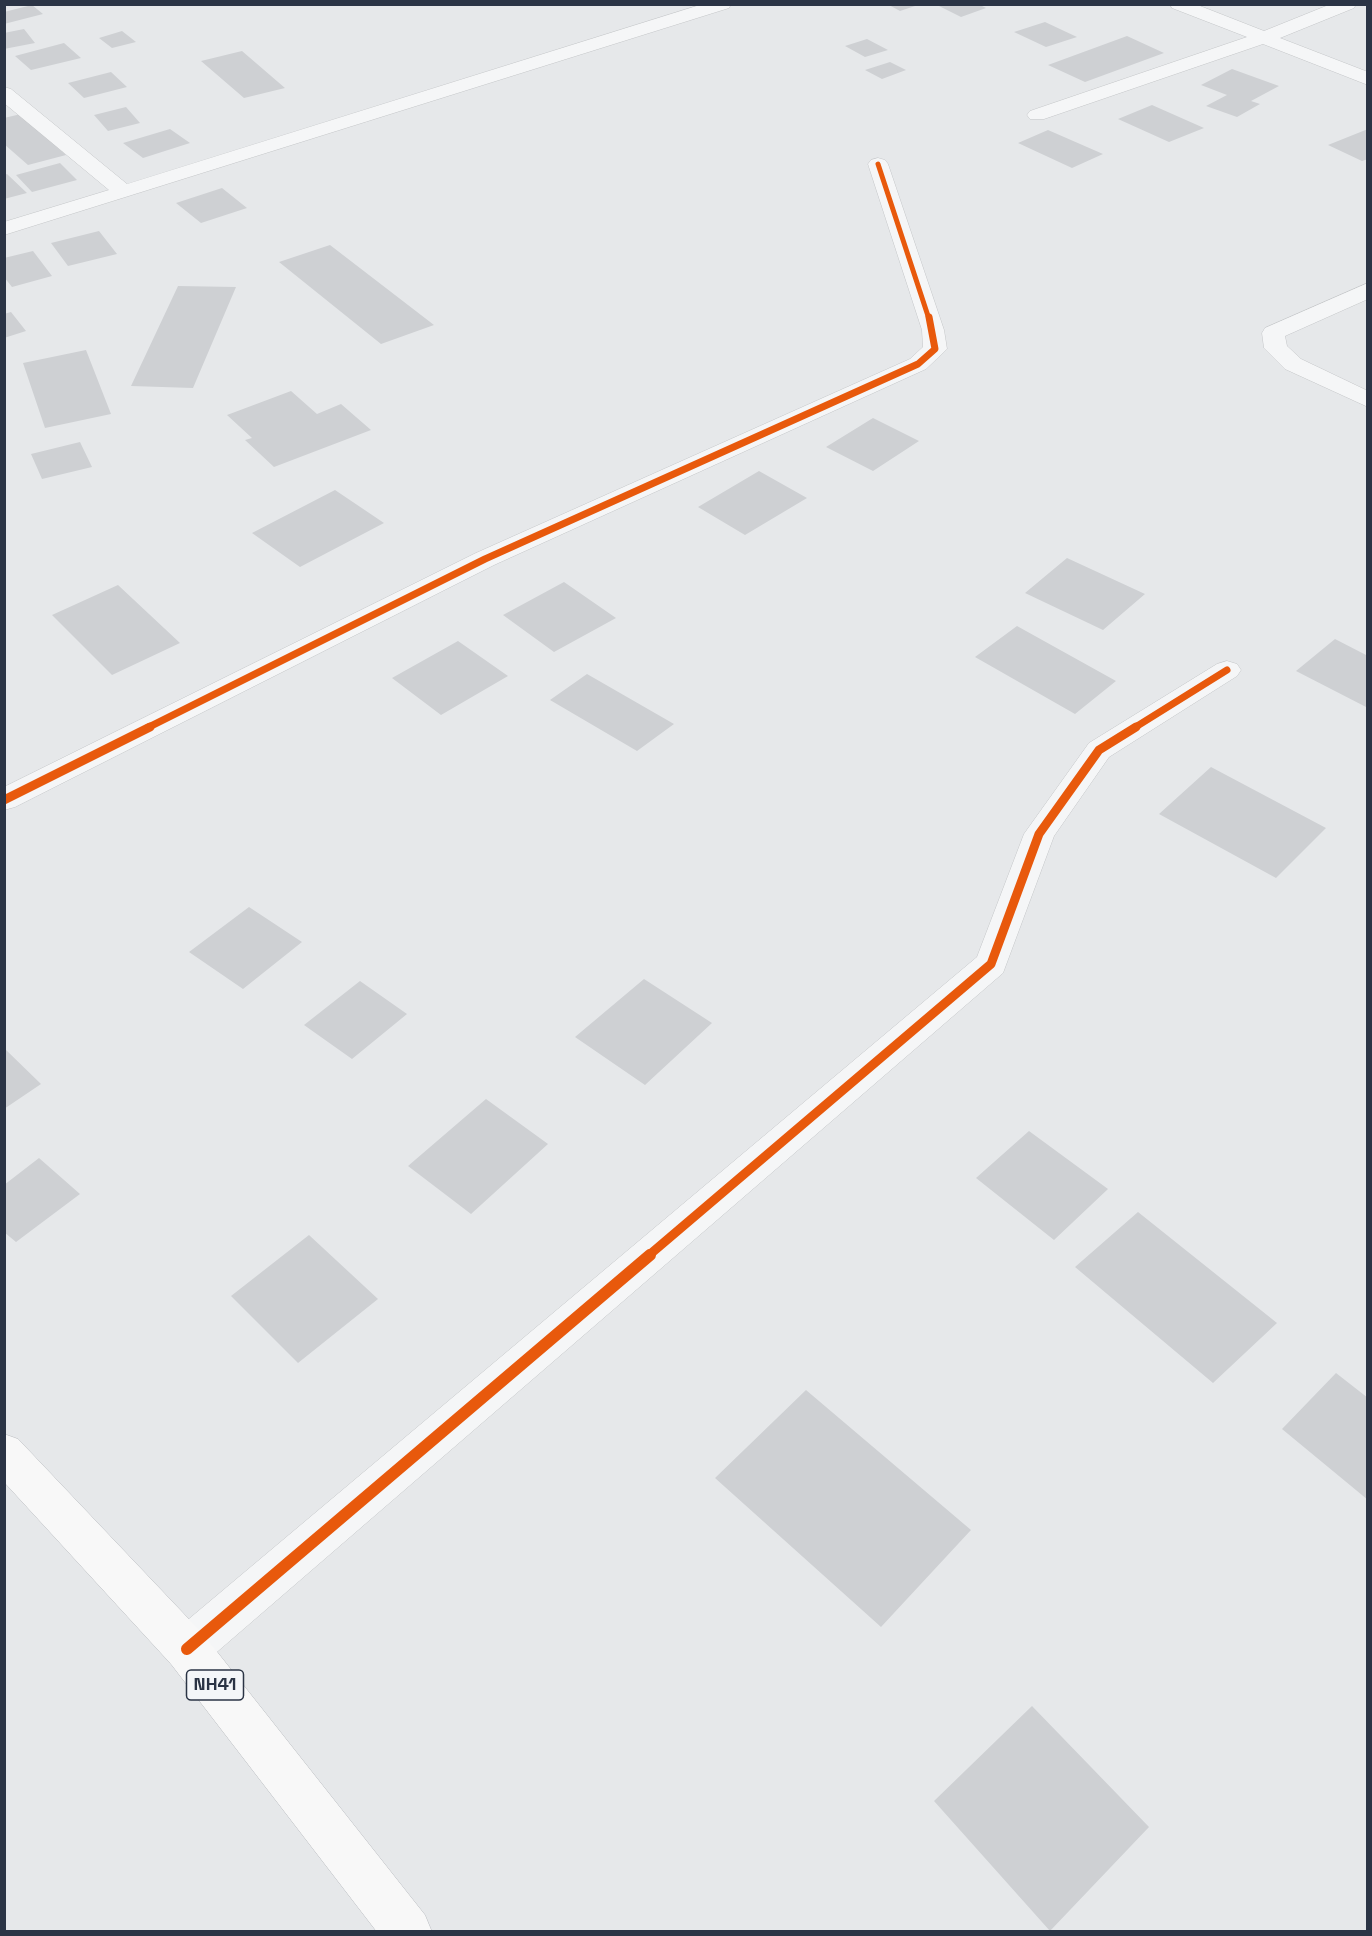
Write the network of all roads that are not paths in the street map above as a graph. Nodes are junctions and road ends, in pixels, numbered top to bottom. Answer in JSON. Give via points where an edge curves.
{"nodes":[{"id":1,"x":1178,"y":4,"type":"edge"},
{"id":2,"x":1348,"y":4,"type":"edge"},
{"id":3,"x":722,"y":5,"type":"edge"},
{"id":4,"x":651,"y":10,"type":"dead end"},
{"id":5,"x":672,"y":21,"type":"junction"},
{"id":6,"x":1263,"y":38,"type":"junction"},
{"id":7,"x":1368,"y":79,"type":"edge"},
{"id":8,"x":4,"y":93,"type":"edge"},
{"id":9,"x":1037,"y":115,"type":"dead end"},
{"id":10,"x":878,"y":164,"type":"dead end"},
{"id":11,"x":124,"y":192,"type":"junction"},
{"id":12,"x":4,"y":229,"type":"edge"},
{"id":13,"x":1368,"y":290,"type":"edge"},
{"id":14,"x":1368,"y":400,"type":"edge"},
{"id":15,"x":1227,"y":670,"type":"dead end"},
{"id":16,"x":4,"y":800,"type":"edge"},
{"id":17,"x":4,"y":1452,"type":"edge"},
{"id":18,"x":187,"y":1649,"type":"junction"},
{"id":19,"x":408,"y":1932,"type":"edge"}],
"edges":[{"from":1,"to":6,"type":"street"},
{"from":2,"to":6,"type":"street"},
{"from":3,"to":5,"type":"street"},
{"from":4,"to":5,"type":"street"},
{"from":5,"to":11,"type":"street"},
{"from":6,"to":7,"type":"street"},
{"from":6,"to":9,"type":"street"},
{"from":8,"to":11,"type":"street"},
{"from":10,"to":16,"type":"street","via":[[933,330],[935,349],[918,364],[485,559]]},
{"from":11,"to":12,"type":"street"},
{"from":13,"to":14,"type":"street","via":[[1273,333],[1276,348],[1293,364]]},
{"from":15,"to":18,"type":"street","via":[[1099,750],[1038,834],[991,964]]},
{"from":17,"to":18,"type":"highway","number":"NH41"},
{"from":18,"to":19,"type":"highway","number":"NH41"}]}
